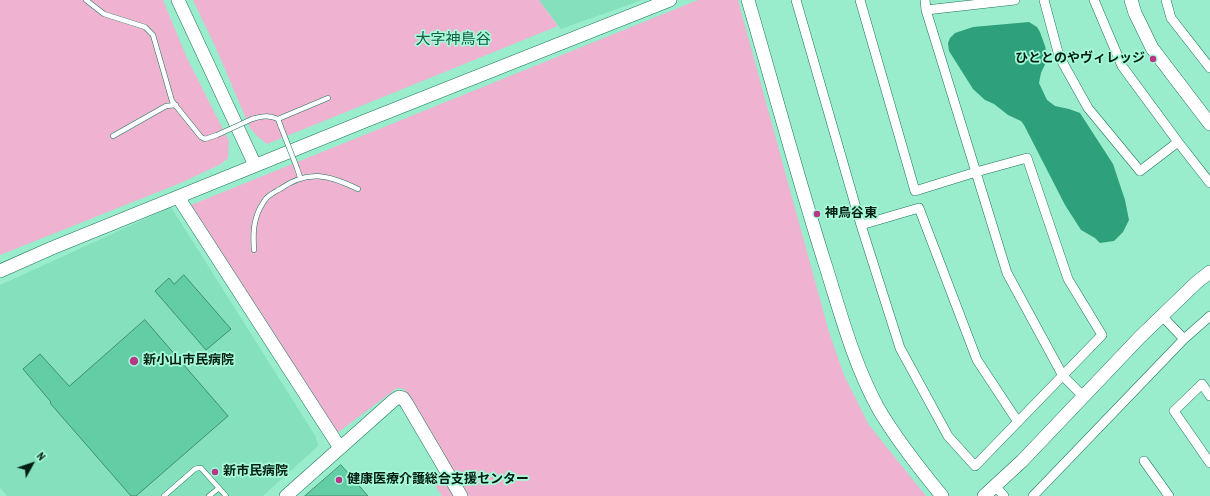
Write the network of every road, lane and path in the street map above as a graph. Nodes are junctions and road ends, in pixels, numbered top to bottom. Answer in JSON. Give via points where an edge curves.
{"nodes":[{"id":1,"x":86,"y":0,"type":"edge"},
{"id":2,"x":178,"y":0,"type":"edge"},
{"id":3,"x":670,"y":0,"type":"edge"},
{"id":4,"x":748,"y":0,"type":"edge"},
{"id":5,"x":796,"y":0,"type":"edge"},
{"id":6,"x":860,"y":0,"type":"edge"},
{"id":7,"x":925,"y":0,"type":"edge"},
{"id":8,"x":1015,"y":0,"type":"edge"},
{"id":9,"x":1044,"y":0,"type":"edge"},
{"id":10,"x":1094,"y":0,"type":"edge"},
{"id":11,"x":1131,"y":0,"type":"edge"},
{"id":12,"x":1166,"y":0,"type":"edge"},
{"id":13,"x":926,"y":10,"type":"junction"},
{"id":14,"x":1210,"y":68,"type":"edge"},
{"id":15,"x":328,"y":98,"type":"dead end"},
{"id":16,"x":176,"y":105,"type":"junction"},
{"id":17,"x":278,"y":119,"type":"junction"},
{"id":18,"x":1210,"y":124,"type":"edge"},
{"id":19,"x":113,"y":136,"type":"dead end"},
{"id":20,"x":1178,"y":142,"type":"junction"},
{"id":21,"x":255,"y":165,"type":"junction"},
{"id":22,"x":976,"y":172,"type":"junction"},
{"id":23,"x":300,"y":178,"type":"junction"},
{"id":24,"x":1210,"y":183,"type":"edge"},
{"id":25,"x":358,"y":189,"type":"dead end"},
{"id":26,"x":178,"y":197,"type":"junction"},
{"id":27,"x":861,"y":225,"type":"junction"},
{"id":28,"x":254,"y":250,"type":"dead end"},
{"id":29,"x":0,"y":271,"type":"edge"},
{"id":30,"x":1210,"y":272,"type":"edge"},
{"id":31,"x":1162,"y":316,"type":"junction"},
{"id":32,"x":1210,"y":316,"type":"edge"},
{"id":33,"x":1184,"y":339,"type":"junction"},
{"id":34,"x":1063,"y":376,"type":"junction"},
{"id":35,"x":1084,"y":396,"type":"junction"},
{"id":36,"x":1210,"y":396,"type":"edge"},
{"id":37,"x":1018,"y":422,"type":"junction"},
{"id":38,"x":340,"y":448,"type":"junction"},
{"id":39,"x":1207,"y":452,"type":"edge"},
{"id":40,"x":1144,"y":461,"type":"dead end"},
{"id":41,"x":1210,"y":463,"type":"edge"},
{"id":42,"x":219,"y":488,"type":"junction"},
{"id":43,"x":999,"y":491,"type":"edge"},
{"id":44,"x":164,"y":496,"type":"edge"},
{"id":45,"x":209,"y":496,"type":"edge"},
{"id":46,"x":226,"y":496,"type":"edge"},
{"id":47,"x":286,"y":496,"type":"edge"},
{"id":48,"x":461,"y":496,"type":"edge"},
{"id":49,"x":942,"y":496,"type":"edge"},
{"id":50,"x":984,"y":496,"type":"edge"},
{"id":51,"x":1033,"y":496,"type":"edge"},
{"id":52,"x":1169,"y":496,"type":"edge"}],
"edges":[{"from":1,"to":16,"type":"lane","via":[[104,14],[145,27],[154,35],[172,101]]},
{"from":2,"to":21,"type":"street"},
{"from":3,"to":21,"type":"street"},
{"from":4,"to":49,"type":"street","via":[[814,229],[864,379],[879,409]]},
{"from":5,"to":27,"type":"street"},
{"from":6,"to":22,"type":"street","via":[[915,191]]},
{"from":7,"to":13,"type":"street"},
{"from":8,"to":13,"type":"street"},
{"from":9,"to":20,"type":"street","via":[[1059,56],[1088,108],[1140,171]]},
{"from":10,"to":20,"type":"street","via":[[1122,66]]},
{"from":11,"to":18,"type":"street","via":[[1152,48]]},
{"from":12,"to":14,"type":"street","via":[[1171,18]]},
{"from":13,"to":22,"type":"street"},
{"from":15,"to":17,"type":"lane"},
{"from":16,"to":17,"type":"lane","bridge":true,"via":[[205,139],[252,118],[264,115]]},
{"from":16,"to":19,"type":"lane","via":[[166,106]]},
{"from":17,"to":23,"type":"lane","bridge":true},
{"from":20,"to":24,"type":"street"},
{"from":21,"to":26,"type":"street"},
{"from":22,"to":34,"type":"street","via":[[1008,274]]},
{"from":22,"to":34,"type":"street","via":[[1026,158],[1068,279],[1102,335]]},
{"from":23,"to":25,"type":"lane","via":[[324,177],[339,180]]},
{"from":23,"to":28,"type":"lane","via":[[285,185],[265,200],[253,230]]},
{"from":26,"to":29,"type":"street"},
{"from":26,"to":38,"type":"street"},
{"from":27,"to":37,"type":"street","via":[[919,208],[977,360]]},
{"from":27,"to":37,"type":"street","via":[[900,348],[948,436],[975,466]]},
{"from":30,"to":31,"type":"street"},
{"from":31,"to":33,"type":"street"},
{"from":31,"to":35,"type":"street"},
{"from":32,"to":33,"type":"street"},
{"from":33,"to":51,"type":"street"},
{"from":34,"to":35,"type":"street"},
{"from":34,"to":37,"type":"street"},
{"from":35,"to":43,"type":"street","via":[[1022,461]]},
{"from":36,"to":39,"type":"street","via":[[1202,384],[1174,411]]},
{"from":38,"to":47,"type":"street"},
{"from":38,"to":48,"type":"street","via":[[394,400],[403,398]]},
{"from":39,"to":41,"type":"street"},
{"from":40,"to":52,"type":"street"},
{"from":42,"to":44,"type":"lane","via":[[201,468],[198,468]]},
{"from":42,"to":45,"type":"lane"},
{"from":42,"to":46,"type":"lane"},
{"from":43,"to":50,"type":"street"}]}
